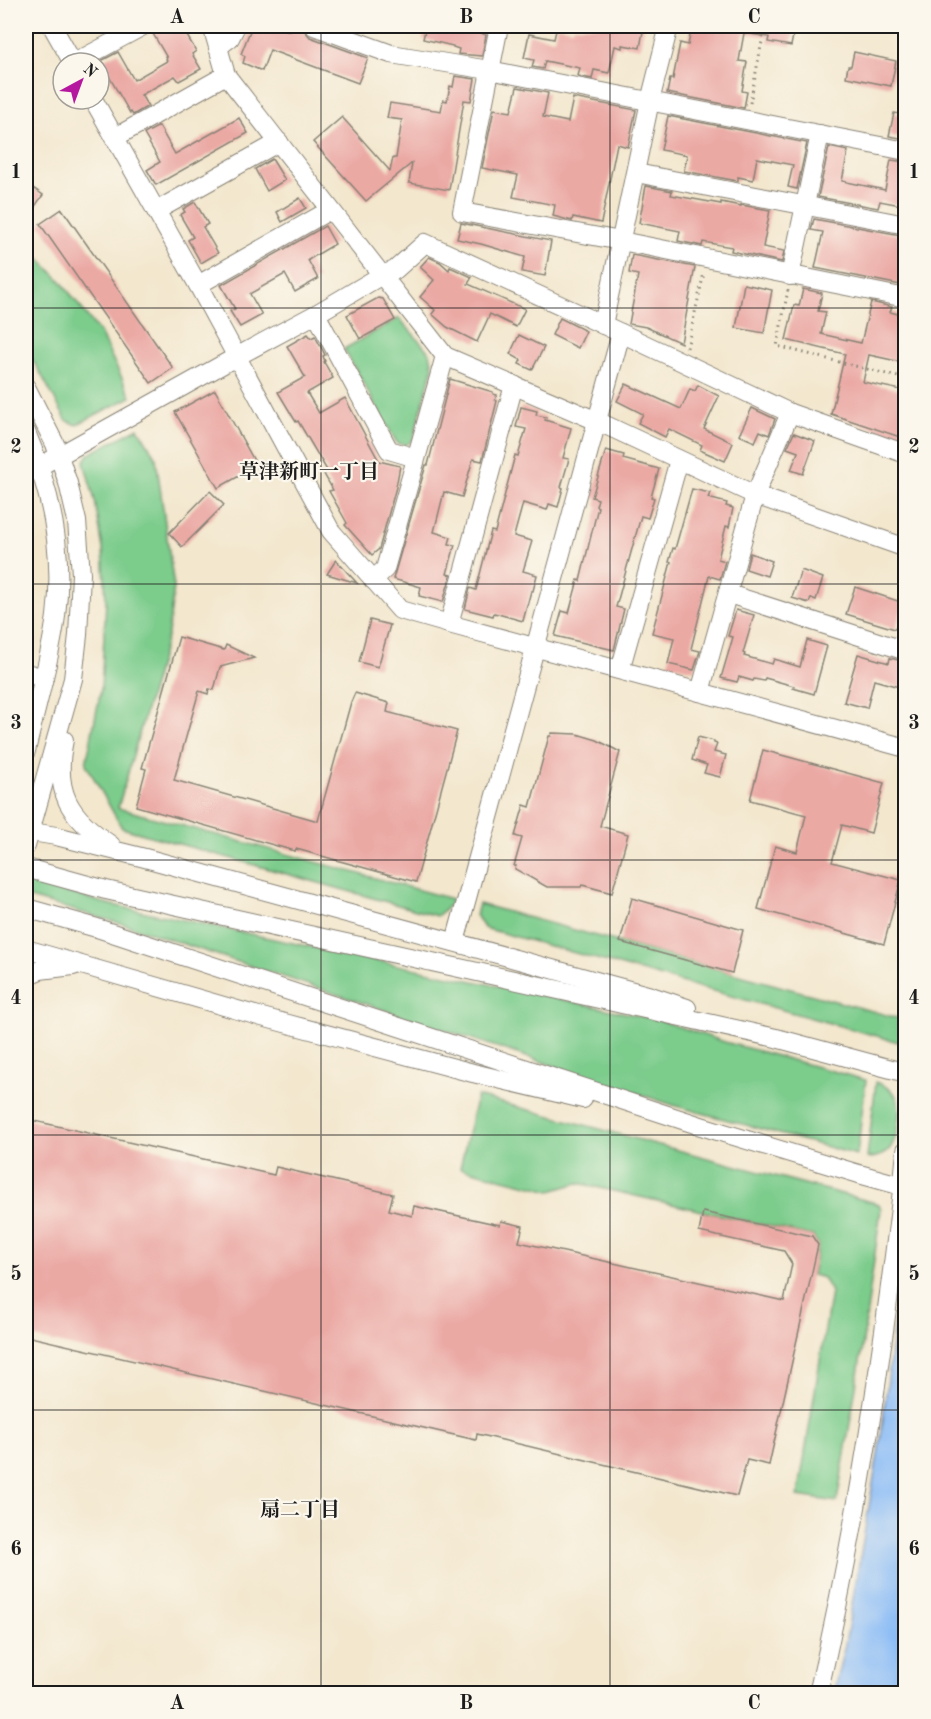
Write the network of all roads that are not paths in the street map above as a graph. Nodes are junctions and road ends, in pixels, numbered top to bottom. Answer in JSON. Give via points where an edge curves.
{"nodes":[{"id":1,"x":52,"y":26,"type":"edge"},
{"id":2,"x":143,"y":26,"type":"edge"},
{"id":3,"x":212,"y":26,"type":"edge"},
{"id":4,"x":236,"y":26,"type":"edge"},
{"id":5,"x":314,"y":26,"type":"edge"},
{"id":6,"x":499,"y":26,"type":"edge"},
{"id":7,"x":669,"y":26,"type":"edge"},
{"id":8,"x":344,"y":31,"type":"edge"},
{"id":9,"x":218,"y":47,"type":"junction"},
{"id":10,"x":67,"y":51,"type":"edge"},
{"id":11,"x":96,"y":51,"type":"edge"},
{"id":12,"x":489,"y":70,"type":"junction"},
{"id":13,"x":226,"y":75,"type":"junction"},
{"id":14,"x":650,"y":101,"type":"junction"},
{"id":15,"x":99,"y":111,"type":"edge"},
{"id":16,"x":820,"y":134,"type":"junction"},
{"id":17,"x":114,"y":138,"type":"junction"},
{"id":18,"x":279,"y":142,"type":"junction"},
{"id":19,"x":906,"y":151,"type":"edge"},
{"id":20,"x":636,"y":173,"type":"junction"},
{"id":21,"x":805,"y":207,"type":"junction"},
{"id":22,"x":330,"y":210,"type":"junction"},
{"id":23,"x":156,"y":211,"type":"junction"},
{"id":24,"x":906,"y":225,"type":"edge"},
{"id":25,"x":621,"y":241,"type":"junction"},
{"id":26,"x":382,"y":275,"type":"junction"},
{"id":27,"x":790,"y":276,"type":"junction"},
{"id":28,"x":198,"y":285,"type":"junction"},
{"id":29,"x":906,"y":298,"type":"edge"},
{"id":30,"x":316,"y":314,"type":"junction"},
{"id":31,"x":603,"y":325,"type":"junction"},
{"id":32,"x":621,"y":333,"type":"junction"},
{"id":33,"x":445,"y":356,"type":"junction"},
{"id":34,"x":236,"y":357,"type":"junction"},
{"id":35,"x":514,"y":385,"type":"junction"},
{"id":36,"x":26,"y":387,"type":"edge"},
{"id":37,"x":790,"y":413,"type":"junction"},
{"id":38,"x":597,"y":421,"type":"junction"},
{"id":39,"x":26,"y":432,"type":"edge"},
{"id":40,"x":906,"y":453,"type":"edge"},
{"id":41,"x":59,"y":456,"type":"junction"},
{"id":42,"x":416,"y":458,"type":"junction"},
{"id":43,"x":679,"y":460,"type":"junction"},
{"id":44,"x":32,"y":470,"type":"edge"},
{"id":45,"x":755,"y":495,"type":"junction"},
{"id":46,"x":906,"y":548,"type":"edge"},
{"id":47,"x":373,"y":580,"type":"junction"},
{"id":48,"x":729,"y":594,"type":"junction"},
{"id":49,"x":449,"y":624,"type":"junction"},
{"id":50,"x":534,"y":648,"type":"junction"},
{"id":51,"x":906,"y":651,"type":"edge"},
{"id":52,"x":620,"y":670,"type":"junction"},
{"id":53,"x":26,"y":673,"type":"edge"},
{"id":54,"x":44,"y":678,"type":"junction"},
{"id":55,"x":73,"y":679,"type":"junction"},
{"id":56,"x":700,"y":692,"type":"junction"},
{"id":57,"x":34,"y":714,"type":"junction"},
{"id":58,"x":26,"y":732,"type":"edge"},
{"id":59,"x":906,"y":748,"type":"edge"},
{"id":60,"x":26,"y":751,"type":"edge"},
{"id":61,"x":27,"y":837,"type":"edge"},
{"id":62,"x":145,"y":858,"type":"junction"},
{"id":63,"x":26,"y":868,"type":"edge"},
{"id":64,"x":26,"y":908,"type":"edge"},
{"id":65,"x":455,"y":942,"type":"junction"},
{"id":66,"x":26,"y":949,"type":"edge"},
{"id":67,"x":86,"y":965,"type":"junction"},
{"id":68,"x":26,"y":976,"type":"edge"},
{"id":69,"x":776,"y":1038,"type":"junction"},
{"id":70,"x":906,"y":1072,"type":"edge"},
{"id":71,"x":701,"y":1126,"type":"junction"},
{"id":72,"x":906,"y":1150,"type":"edge"},
{"id":73,"x":904,"y":1186,"type":"edge"},
{"id":74,"x":818,"y":1694,"type":"edge"}],
"edges":[{"from":1,"to":10,"type":"street"},
{"from":2,"to":11,"type":"street"},
{"from":3,"to":9,"type":"street"},
{"from":4,"to":9,"type":"street","via":[[230,38]]},
{"from":5,"to":8,"type":"street"},
{"from":6,"to":12,"type":"street"},
{"from":7,"to":14,"type":"street"},
{"from":8,"to":12,"type":"street","via":[[391,54]]},
{"from":9,"to":13,"type":"street"},
{"from":12,"to":14,"type":"street"},
{"from":12,"to":25,"type":"street","via":[[462,212]]},
{"from":13,"to":17,"type":"street"},
{"from":13,"to":18,"type":"street"},
{"from":14,"to":16,"type":"street"},
{"from":14,"to":20,"type":"street"},
{"from":15,"to":17,"type":"street"},
{"from":16,"to":19,"type":"street"},
{"from":16,"to":21,"type":"street"},
{"from":17,"to":23,"type":"street"},
{"from":18,"to":22,"type":"street"},
{"from":18,"to":23,"type":"street"},
{"from":20,"to":21,"type":"street"},
{"from":20,"to":25,"type":"street"},
{"from":21,"to":24,"type":"street"},
{"from":21,"to":27,"type":"street"},
{"from":22,"to":26,"type":"street"},
{"from":22,"to":28,"type":"street"},
{"from":23,"to":28,"type":"street"},
{"from":25,"to":27,"type":"street"},
{"from":25,"to":31,"type":"street"},
{"from":26,"to":30,"type":"street"},
{"from":26,"to":31,"type":"street","via":[[395,270],[425,243]]},
{"from":26,"to":33,"type":"street"},
{"from":27,"to":29,"type":"street"},
{"from":28,"to":34,"type":"street"},
{"from":30,"to":34,"type":"street"},
{"from":30,"to":42,"type":"street","via":[[389,450]]},
{"from":31,"to":32,"type":"street"},
{"from":32,"to":37,"type":"street"},
{"from":32,"to":38,"type":"street"},
{"from":33,"to":35,"type":"street"},
{"from":33,"to":42,"type":"street"},
{"from":34,"to":41,"type":"street"},
{"from":34,"to":47,"type":"street","via":[[331,531]]},
{"from":35,"to":38,"type":"street"},
{"from":35,"to":49,"type":"street"},
{"from":36,"to":41,"type":"street"},
{"from":37,"to":40,"type":"street"},
{"from":37,"to":45,"type":"street"},
{"from":38,"to":43,"type":"street"},
{"from":38,"to":50,"type":"street"},
{"from":39,"to":44,"type":"street"},
{"from":41,"to":44,"type":"street"},
{"from":41,"to":55,"type":"street","via":[[74,507],[81,555]]},
{"from":42,"to":47,"type":"street","via":[[385,568]]},
{"from":43,"to":45,"type":"street"},
{"from":43,"to":52,"type":"street"},
{"from":44,"to":54,"type":"street","via":[[55,525],[59,578]]},
{"from":45,"to":46,"type":"street"},
{"from":45,"to":48,"type":"street"},
{"from":47,"to":49,"type":"street","via":[[400,610]]},
{"from":48,"to":51,"type":"street"},
{"from":48,"to":56,"type":"street"},
{"from":49,"to":50,"type":"street"},
{"from":50,"to":52,"type":"street"},
{"from":50,"to":65,"type":"street"},
{"from":52,"to":56,"type":"street"},
{"from":53,"to":54,"type":"street"},
{"from":54,"to":57,"type":"street"},
{"from":55,"to":61,"type":"street"},
{"from":55,"to":62,"type":"street","via":[[63,747],[67,802],[95,834],[116,848]]},
{"from":56,"to":59,"type":"street"},
{"from":57,"to":58,"type":"street"},
{"from":57,"to":60,"type":"street"},
{"from":61,"to":62,"type":"street","via":[[56,836]]},
{"from":62,"to":65,"type":"street"},
{"from":63,"to":69,"type":"street","via":[[106,890]]},
{"from":64,"to":71,"type":"street"},
{"from":65,"to":69,"type":"street","via":[[651,996]]},
{"from":66,"to":67,"type":"street"},
{"from":67,"to":68,"type":"street","via":[[48,968]]},
{"from":67,"to":71,"type":"street","via":[[473,1073]]},
{"from":69,"to":70,"type":"street"},
{"from":71,"to":73,"type":"street"},
{"from":72,"to":73,"type":"street"},
{"from":73,"to":74,"type":"street","via":[[871,1427]]}]}
